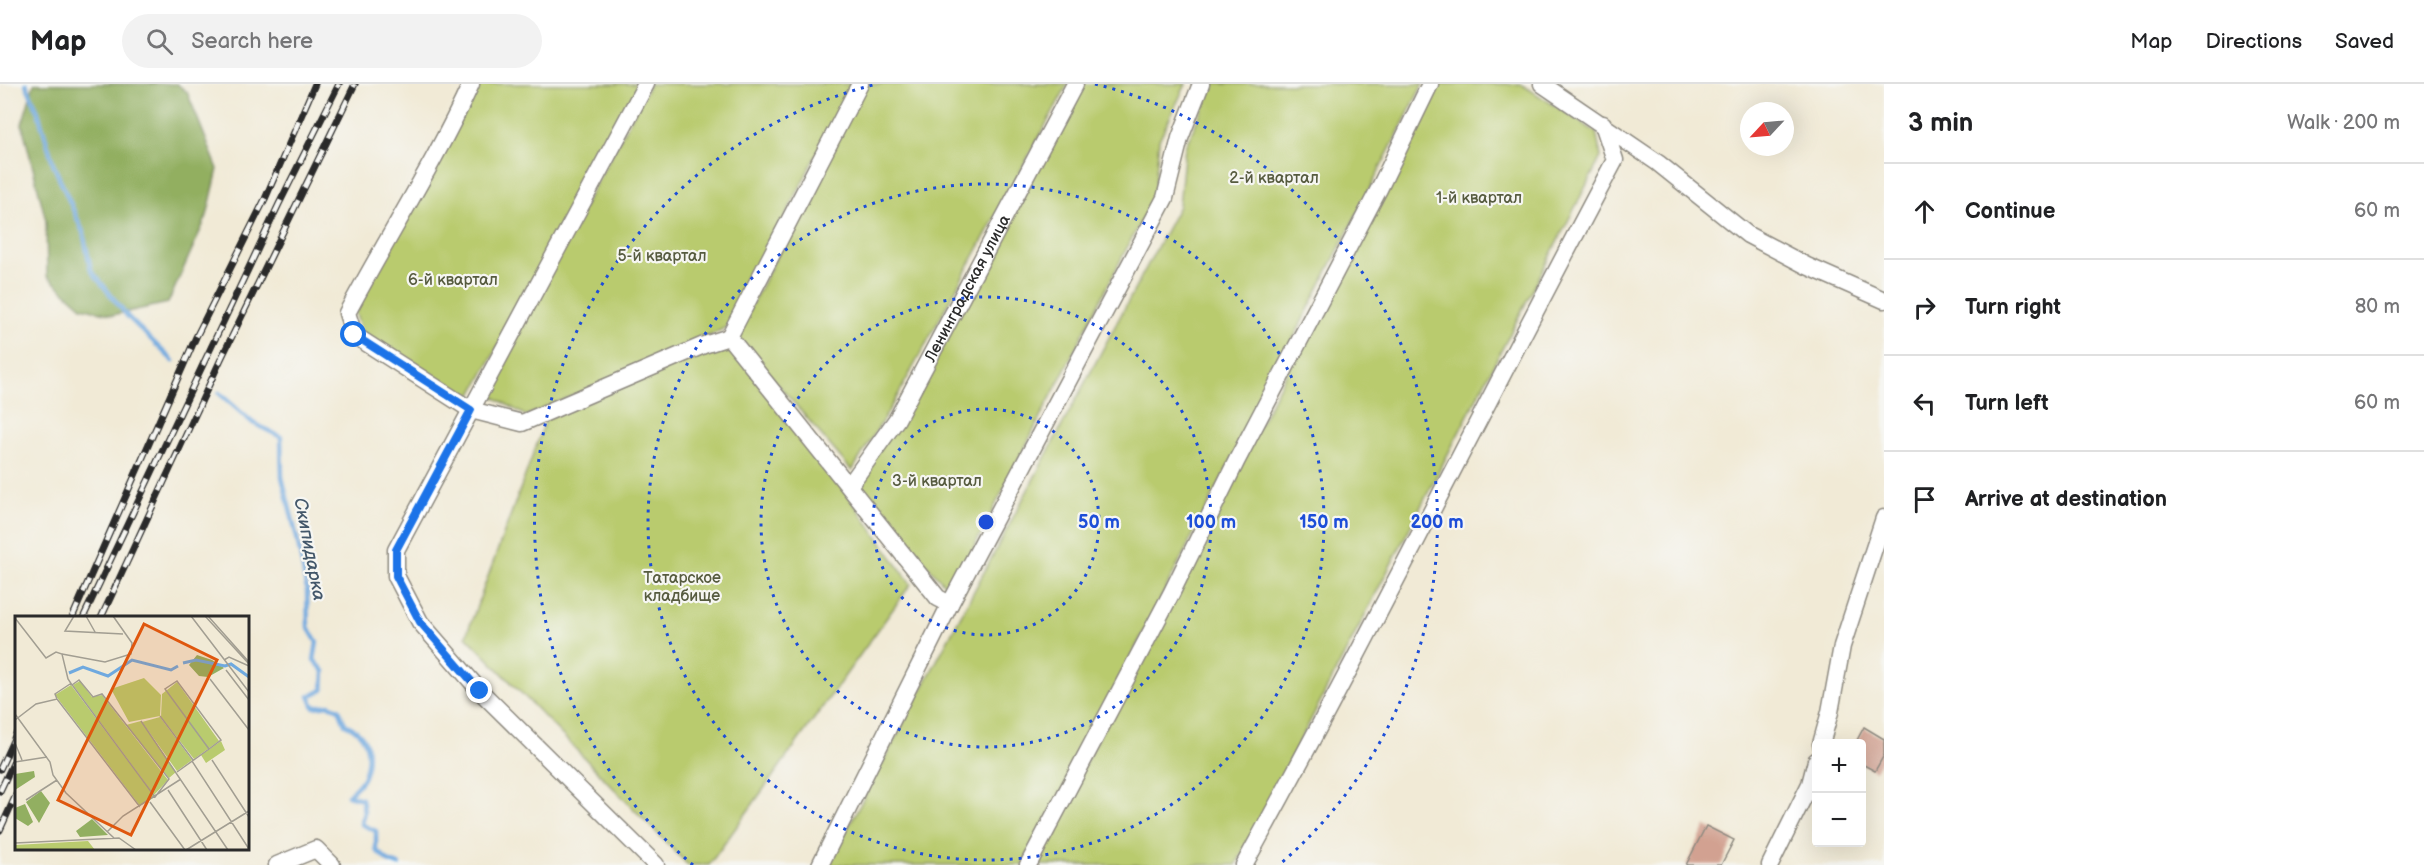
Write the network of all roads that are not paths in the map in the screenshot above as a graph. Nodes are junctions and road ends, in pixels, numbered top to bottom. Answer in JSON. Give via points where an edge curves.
{"nodes":[{"id":1,"x":471,"y":84,"type":"edge"},
{"id":2,"x":646,"y":84,"type":"edge"},
{"id":3,"x":860,"y":84,"type":"edge"},
{"id":4,"x":1075,"y":84,"type":"edge"},
{"id":5,"x":1201,"y":84,"type":"edge"},
{"id":6,"x":1430,"y":84,"type":"edge"},
{"id":7,"x":1542,"y":84,"type":"edge"},
{"id":8,"x":1603,"y":124,"type":"junction"},
{"id":9,"x":1884,"y":300,"type":"edge"},
{"id":10,"x":729,"y":337,"type":"junction"},
{"id":11,"x":471,"y":410,"type":"junction"},
{"id":12,"x":849,"y":486,"type":"junction"},
{"id":13,"x":1884,"y":518,"type":"edge"},
{"id":14,"x":950,"y":604,"type":"junction"},
{"id":15,"x":1822,"y":739,"type":"edge"},
{"id":16,"x":1812,"y":776,"type":"edge"},
{"id":17,"x":277,"y":865,"type":"edge"},
{"id":18,"x":332,"y":865,"type":"edge"},
{"id":19,"x":656,"y":865,"type":"edge"},
{"id":20,"x":820,"y":865,"type":"edge"},
{"id":21,"x":1028,"y":865,"type":"edge"},
{"id":22,"x":1244,"y":865,"type":"edge"},
{"id":23,"x":1770,"y":865,"type":"edge"}],
"edges":[{"from":1,"to":11,"type":"street","via":[[448,134],[347,313],[354,335]]},
{"from":2,"to":11,"type":"street"},
{"from":3,"to":10,"type":"street"},
{"from":4,"to":12,"type":"street","name":"Ленинградская улица","via":[[897,419]]},
{"from":5,"to":14,"type":"street","via":[[1180,138],[1165,198]]},
{"from":6,"to":21,"type":"street","via":[[1171,594]]},
{"from":7,"to":8,"type":"street"},
{"from":8,"to":9,"type":"street","via":[[1748,235]]},
{"from":8,"to":22,"type":"street","via":[[1615,160]]},
{"from":10,"to":11,"type":"street","via":[[522,423]]},
{"from":10,"to":12,"type":"street"},
{"from":11,"to":19,"type":"street","via":[[396,550],[396,576],[420,622],[480,691]]},
{"from":12,"to":14,"type":"street","via":[[938,598]]},
{"from":13,"to":15,"type":"street","via":[[1842,646]]},
{"from":14,"to":20,"type":"street"},
{"from":16,"to":23,"type":"street"},
{"from":17,"to":18,"type":"street","via":[[316,849]]}]}
